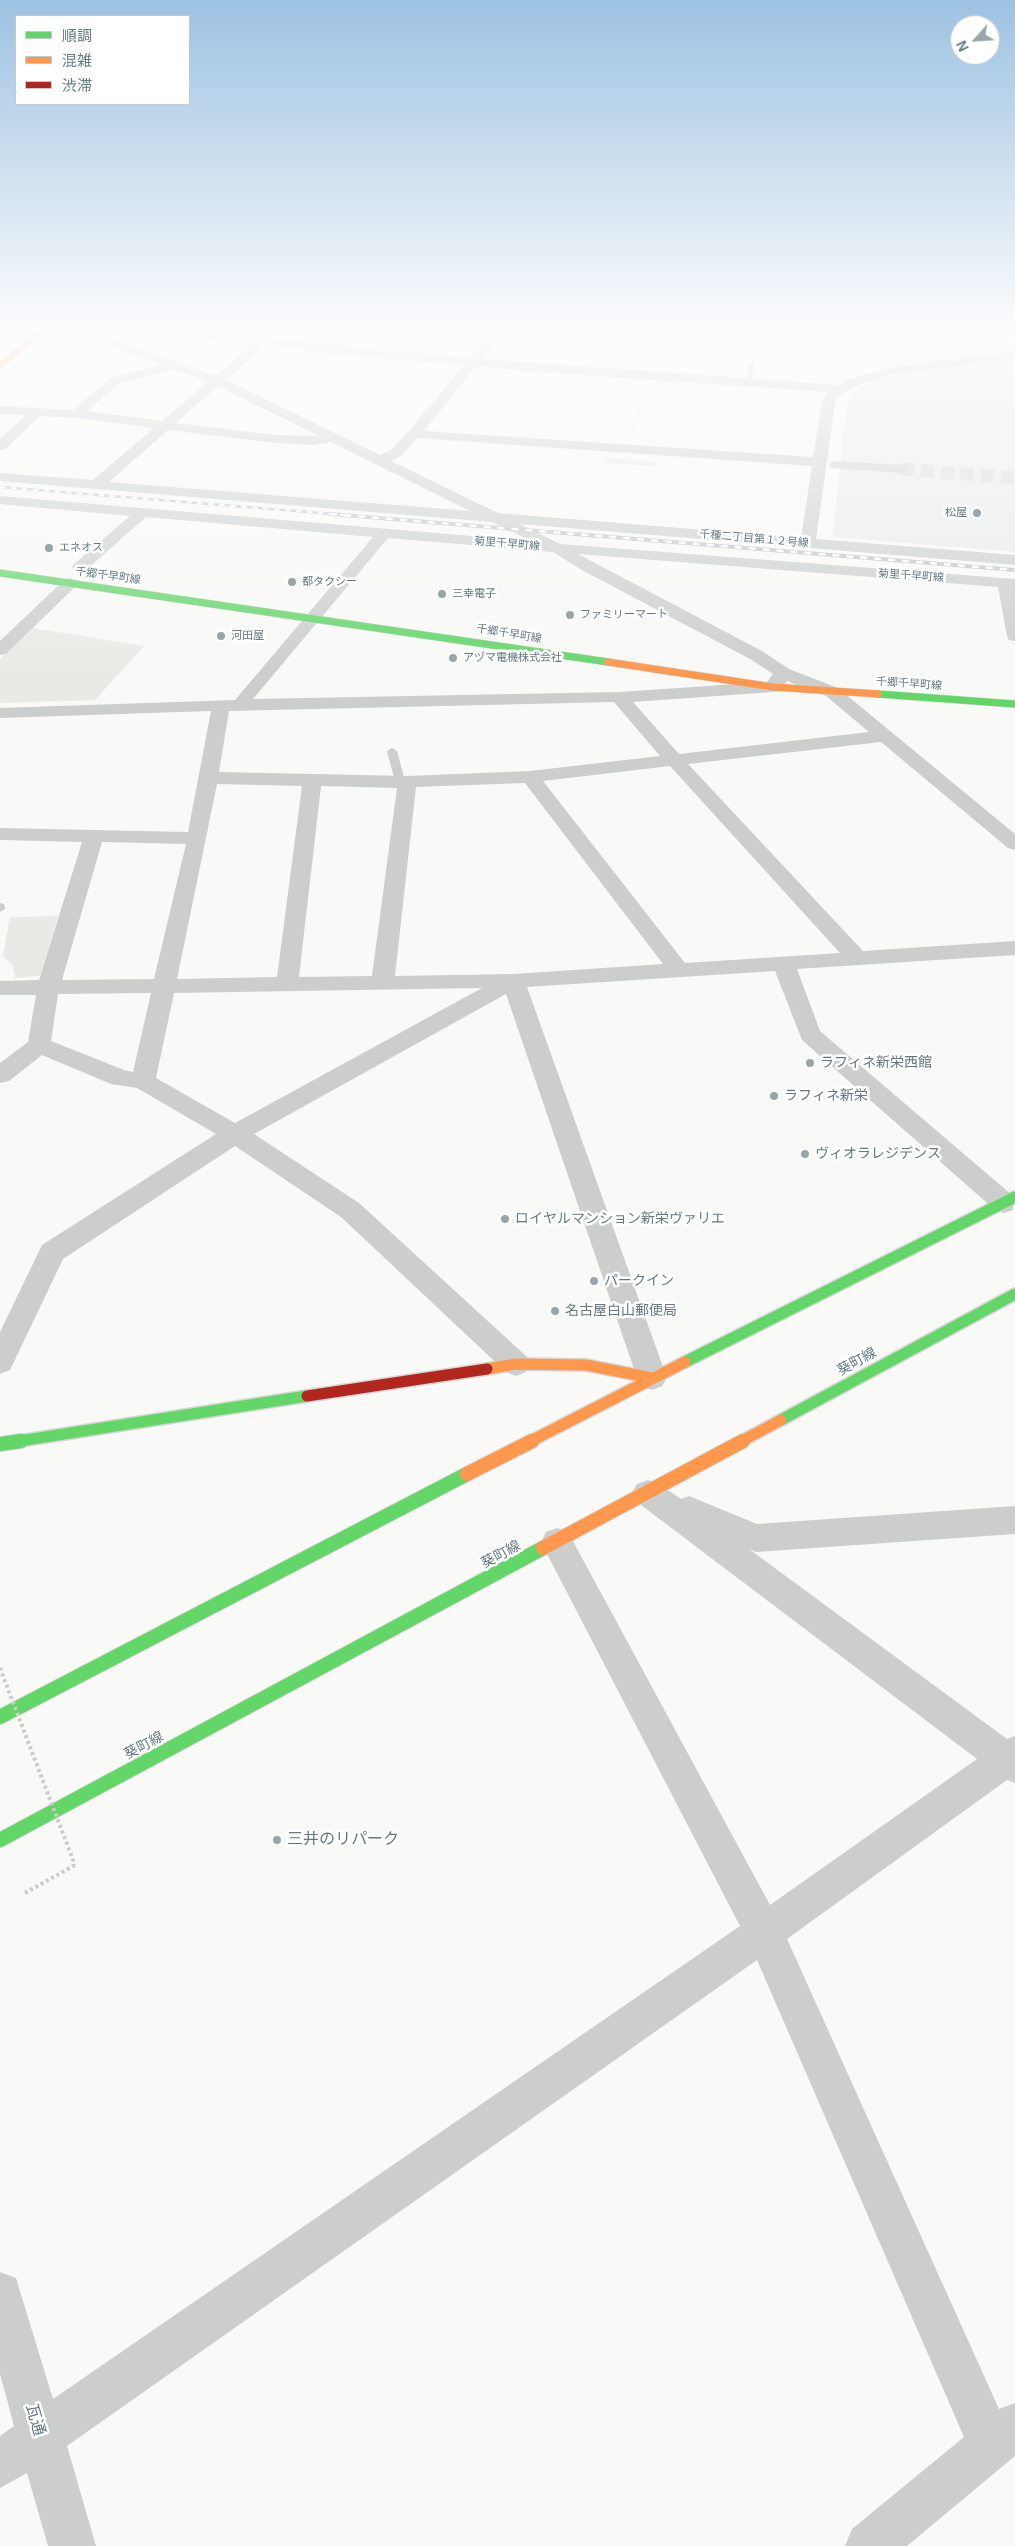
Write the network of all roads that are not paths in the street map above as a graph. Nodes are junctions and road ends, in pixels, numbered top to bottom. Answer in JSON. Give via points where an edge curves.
{"nodes":[{"id":1,"x":141,"y":445,"type":"edge"},
{"id":2,"x":344,"y":445,"type":"edge"},
{"id":3,"x":404,"y":445,"type":"edge"},
{"id":4,"x":571,"y":445,"type":"edge"},
{"id":5,"x":822,"y":445,"type":"edge"},
{"id":6,"x":378,"y":461,"type":"junction"},
{"id":7,"x":820,"y":462,"type":"junction"},
{"id":8,"x":836,"y":464,"type":"dead end"},
{"id":9,"x":901,"y":469,"type":"tunnel mouth"},
{"id":10,"x":0,"y":477,"type":"edge"},
{"id":11,"x":96,"y":485,"type":"junction"},
{"id":12,"x":0,"y":500,"type":"edge"},
{"id":13,"x":143,"y":512,"type":"junction"},
{"id":14,"x":492,"y":518,"type":"junction"},
{"id":15,"x":385,"y":532,"type":"junction"},
{"id":16,"x":808,"y":544,"type":"junction"},
{"id":17,"x":557,"y":548,"type":"junction"},
{"id":18,"x":1015,"y":560,"type":"edge"},
{"id":19,"x":75,"y":567,"type":"joint"},
{"id":20,"x":99,"y":570,"type":"dead end"},
{"id":21,"x":0,"y":573,"type":"edge"},
{"id":22,"x":70,"y":583,"type":"junction"},
{"id":23,"x":1010,"y":584,"type":"edge"},
{"id":24,"x":343,"y":606,"type":"dead end"},
{"id":25,"x":317,"y":607,"type":"junction"},
{"id":26,"x":1015,"y":636,"type":"edge"},
{"id":27,"x":0,"y":650,"type":"edge"},
{"id":28,"x":754,"y":668,"type":"dead end"},
{"id":29,"x":819,"y":675,"type":"dead end"},
{"id":30,"x":778,"y":680,"type":"junction"},
{"id":31,"x":832,"y":692,"type":"junction"},
{"id":32,"x":618,"y":697,"type":"junction"},
{"id":33,"x":1015,"y":704,"type":"edge"},
{"id":34,"x":243,"y":705,"type":"junction"},
{"id":35,"x":221,"y":707,"type":"junction"},
{"id":36,"x":0,"y":713,"type":"edge"},
{"id":37,"x":882,"y":736,"type":"junction"},
{"id":38,"x":392,"y":751,"type":"dead end"},
{"id":39,"x":674,"y":760,"type":"junction"},
{"id":40,"x":530,"y":777,"type":"junction"},
{"id":41,"x":209,"y":778,"type":"junction"},
{"id":42,"x":312,"y":780,"type":"junction"},
{"id":43,"x":404,"y":782,"type":"junction"},
{"id":44,"x":0,"y":834,"type":"edge"},
{"id":45,"x":94,"y":836,"type":"junction"},
{"id":46,"x":197,"y":838,"type":"junction"},
{"id":47,"x":1015,"y":844,"type":"edge"},
{"id":48,"x":1015,"y":948,"type":"edge"},
{"id":49,"x":856,"y":958,"type":"junction"},
{"id":50,"x":783,"y":963,"type":"junction"},
{"id":51,"x":679,"y":970,"type":"junction"},
{"id":52,"x":513,"y":981,"type":"junction"},
{"id":53,"x":383,"y":982,"type":"junction"},
{"id":54,"x":163,"y":984,"type":"junction"},
{"id":55,"x":287,"y":984,"type":"junction"},
{"id":56,"x":0,"y":988,"type":"edge"},
{"id":57,"x":48,"y":988,"type":"junction"},
{"id":58,"x":39,"y":1045,"type":"junction"},
{"id":59,"x":0,"y":1074,"type":"edge"},
{"id":60,"x":143,"y":1081,"type":"junction"},
{"id":61,"x":235,"y":1134,"type":"junction"},
{"id":62,"x":1010,"y":1200,"type":"edge"},
{"id":63,"x":1015,"y":1294,"type":"edge"},
{"id":64,"x":0,"y":1362,"type":"edge"},
{"id":65,"x":516,"y":1364,"type":"junction"},
{"id":66,"x":652,"y":1378,"type":"junction"},
{"id":67,"x":0,"y":1444,"type":"edge"},
{"id":68,"x":648,"y":1493,"type":"junction"},
{"id":69,"x":1015,"y":1520,"type":"edge"},
{"id":70,"x":557,"y":1542,"type":"junction"},
{"id":71,"x":0,"y":1718,"type":"edge"},
{"id":72,"x":1012,"y":1759,"type":"edge"},
{"id":73,"x":0,"y":1840,"type":"edge"},
{"id":74,"x":764,"y":1932,"type":"junction"},
{"id":75,"x":0,"y":2294,"type":"edge"},
{"id":76,"x":1003,"y":2435,"type":"edge"},
{"id":77,"x":39,"y":2437,"type":"junction"},
{"id":78,"x":0,"y":2464,"type":"edge"},
{"id":79,"x":72,"y":2546,"type":"edge"},
{"id":80,"x":869,"y":2546,"type":"edge"}],
"edges":[{"from":1,"to":11,"type":"street"},
{"from":2,"to":6,"type":"street"},
{"from":3,"to":6,"type":"street","via":[[396,453]]},
{"from":4,"to":7,"type":"street"},
{"from":5,"to":7,"type":"street"},
{"from":6,"to":14,"type":"street","via":[[478,508]]},
{"from":7,"to":16,"type":"street"},
{"from":8,"to":9,"type":"street"},
{"from":10,"to":11,"type":"street","name":"千種二丁目第１２号線"},
{"from":11,"to":14,"type":"street","name":"千種二丁目第１２号線"},
{"from":12,"to":13,"type":"street","name":"菊里千早町線"},
{"from":13,"to":15,"type":"street","name":"菊里千早町線"},
{"from":13,"to":19,"type":"street"},
{"from":14,"to":16,"type":"street","name":"千種二丁目第１２号線"},
{"from":14,"to":17,"type":"street"},
{"from":15,"to":17,"type":"street","name":"菊里千早町線"},
{"from":15,"to":25,"type":"street"},
{"from":16,"to":18,"type":"street","name":"千種二丁目第１２号線"},
{"from":17,"to":23,"type":"street","name":"菊里千早町線"},
{"from":17,"to":30,"type":"street","via":[[756,655]]},
{"from":19,"to":20,"type":"main road","name":"千郷千早町線"},
{"from":21,"to":22,"type":"main road","name":"千郷千早町線"},
{"from":22,"to":25,"type":"main road","name":"千郷千早町線"},
{"from":22,"to":27,"type":"street"},
{"from":23,"to":26,"type":"street"},
{"from":24,"to":25,"type":"main road","name":"千郷千早町線"},
{"from":25,"to":30,"type":"main road","name":"千郷千早町線"},
{"from":25,"to":34,"type":"street","via":[[245,697]]},
{"from":28,"to":30,"type":"main road","name":"千郷千早町線"},
{"from":29,"to":30,"type":"main road","name":"千郷千早町線"},
{"from":30,"to":31,"type":"street"},
{"from":30,"to":32,"type":"street"},
{"from":31,"to":33,"type":"main road","name":"千郷千早町線"},
{"from":31,"to":37,"type":"street"},
{"from":32,"to":34,"type":"street"},
{"from":32,"to":39,"type":"street"},
{"from":34,"to":35,"type":"street"},
{"from":35,"to":36,"type":"street"},
{"from":35,"to":41,"type":"street"},
{"from":37,"to":39,"type":"street"},
{"from":37,"to":47,"type":"street"},
{"from":38,"to":43,"type":"lane"},
{"from":39,"to":40,"type":"street"},
{"from":39,"to":49,"type":"street"},
{"from":40,"to":43,"type":"street"},
{"from":40,"to":51,"type":"street"},
{"from":41,"to":42,"type":"street"},
{"from":41,"to":46,"type":"street"},
{"from":42,"to":43,"type":"street"},
{"from":42,"to":55,"type":"street"},
{"from":43,"to":53,"type":"street"},
{"from":44,"to":45,"type":"street"},
{"from":45,"to":46,"type":"street"},
{"from":45,"to":57,"type":"street"},
{"from":46,"to":54,"type":"street"},
{"from":48,"to":49,"type":"street"},
{"from":49,"to":50,"type":"street"},
{"from":50,"to":51,"type":"street"},
{"from":50,"to":62,"type":"street","via":[[810,1034]]},
{"from":51,"to":52,"type":"street"},
{"from":52,"to":53,"type":"street"},
{"from":52,"to":61,"type":"street"},
{"from":52,"to":66,"type":"street"},
{"from":53,"to":55,"type":"street"},
{"from":54,"to":55,"type":"street"},
{"from":54,"to":57,"type":"street"},
{"from":54,"to":60,"type":"street"},
{"from":56,"to":57,"type":"street"},
{"from":57,"to":58,"type":"street"},
{"from":58,"to":59,"type":"street"},
{"from":58,"to":60,"type":"street","via":[[120,1078]]},
{"from":60,"to":61,"type":"street"},
{"from":61,"to":64,"type":"street","via":[[52,1252]]},
{"from":61,"to":65,"type":"street","via":[[350,1210]]},
{"from":62,"to":66,"type":"main road"},
{"from":63,"to":68,"type":"main road","name":"葵町線"},
{"from":65,"to":66,"type":"main road","via":[[586,1364]]},
{"from":65,"to":67,"type":"main road"},
{"from":66,"to":71,"type":"main road"},
{"from":68,"to":69,"type":"street","via":[[756,1538]]},
{"from":68,"to":70,"type":"main road","name":"葵町線"},
{"from":68,"to":72,"type":"street"},
{"from":70,"to":73,"type":"main road","name":"葵町線"},
{"from":70,"to":74,"type":"street"},
{"from":72,"to":74,"type":"street"},
{"from":74,"to":76,"type":"street"},
{"from":74,"to":77,"type":"street"},
{"from":75,"to":77,"type":"street","name":"瓦通"},
{"from":76,"to":80,"type":"street"},
{"from":77,"to":78,"type":"street"},
{"from":77,"to":79,"type":"street","name":"瓦通"}]}
